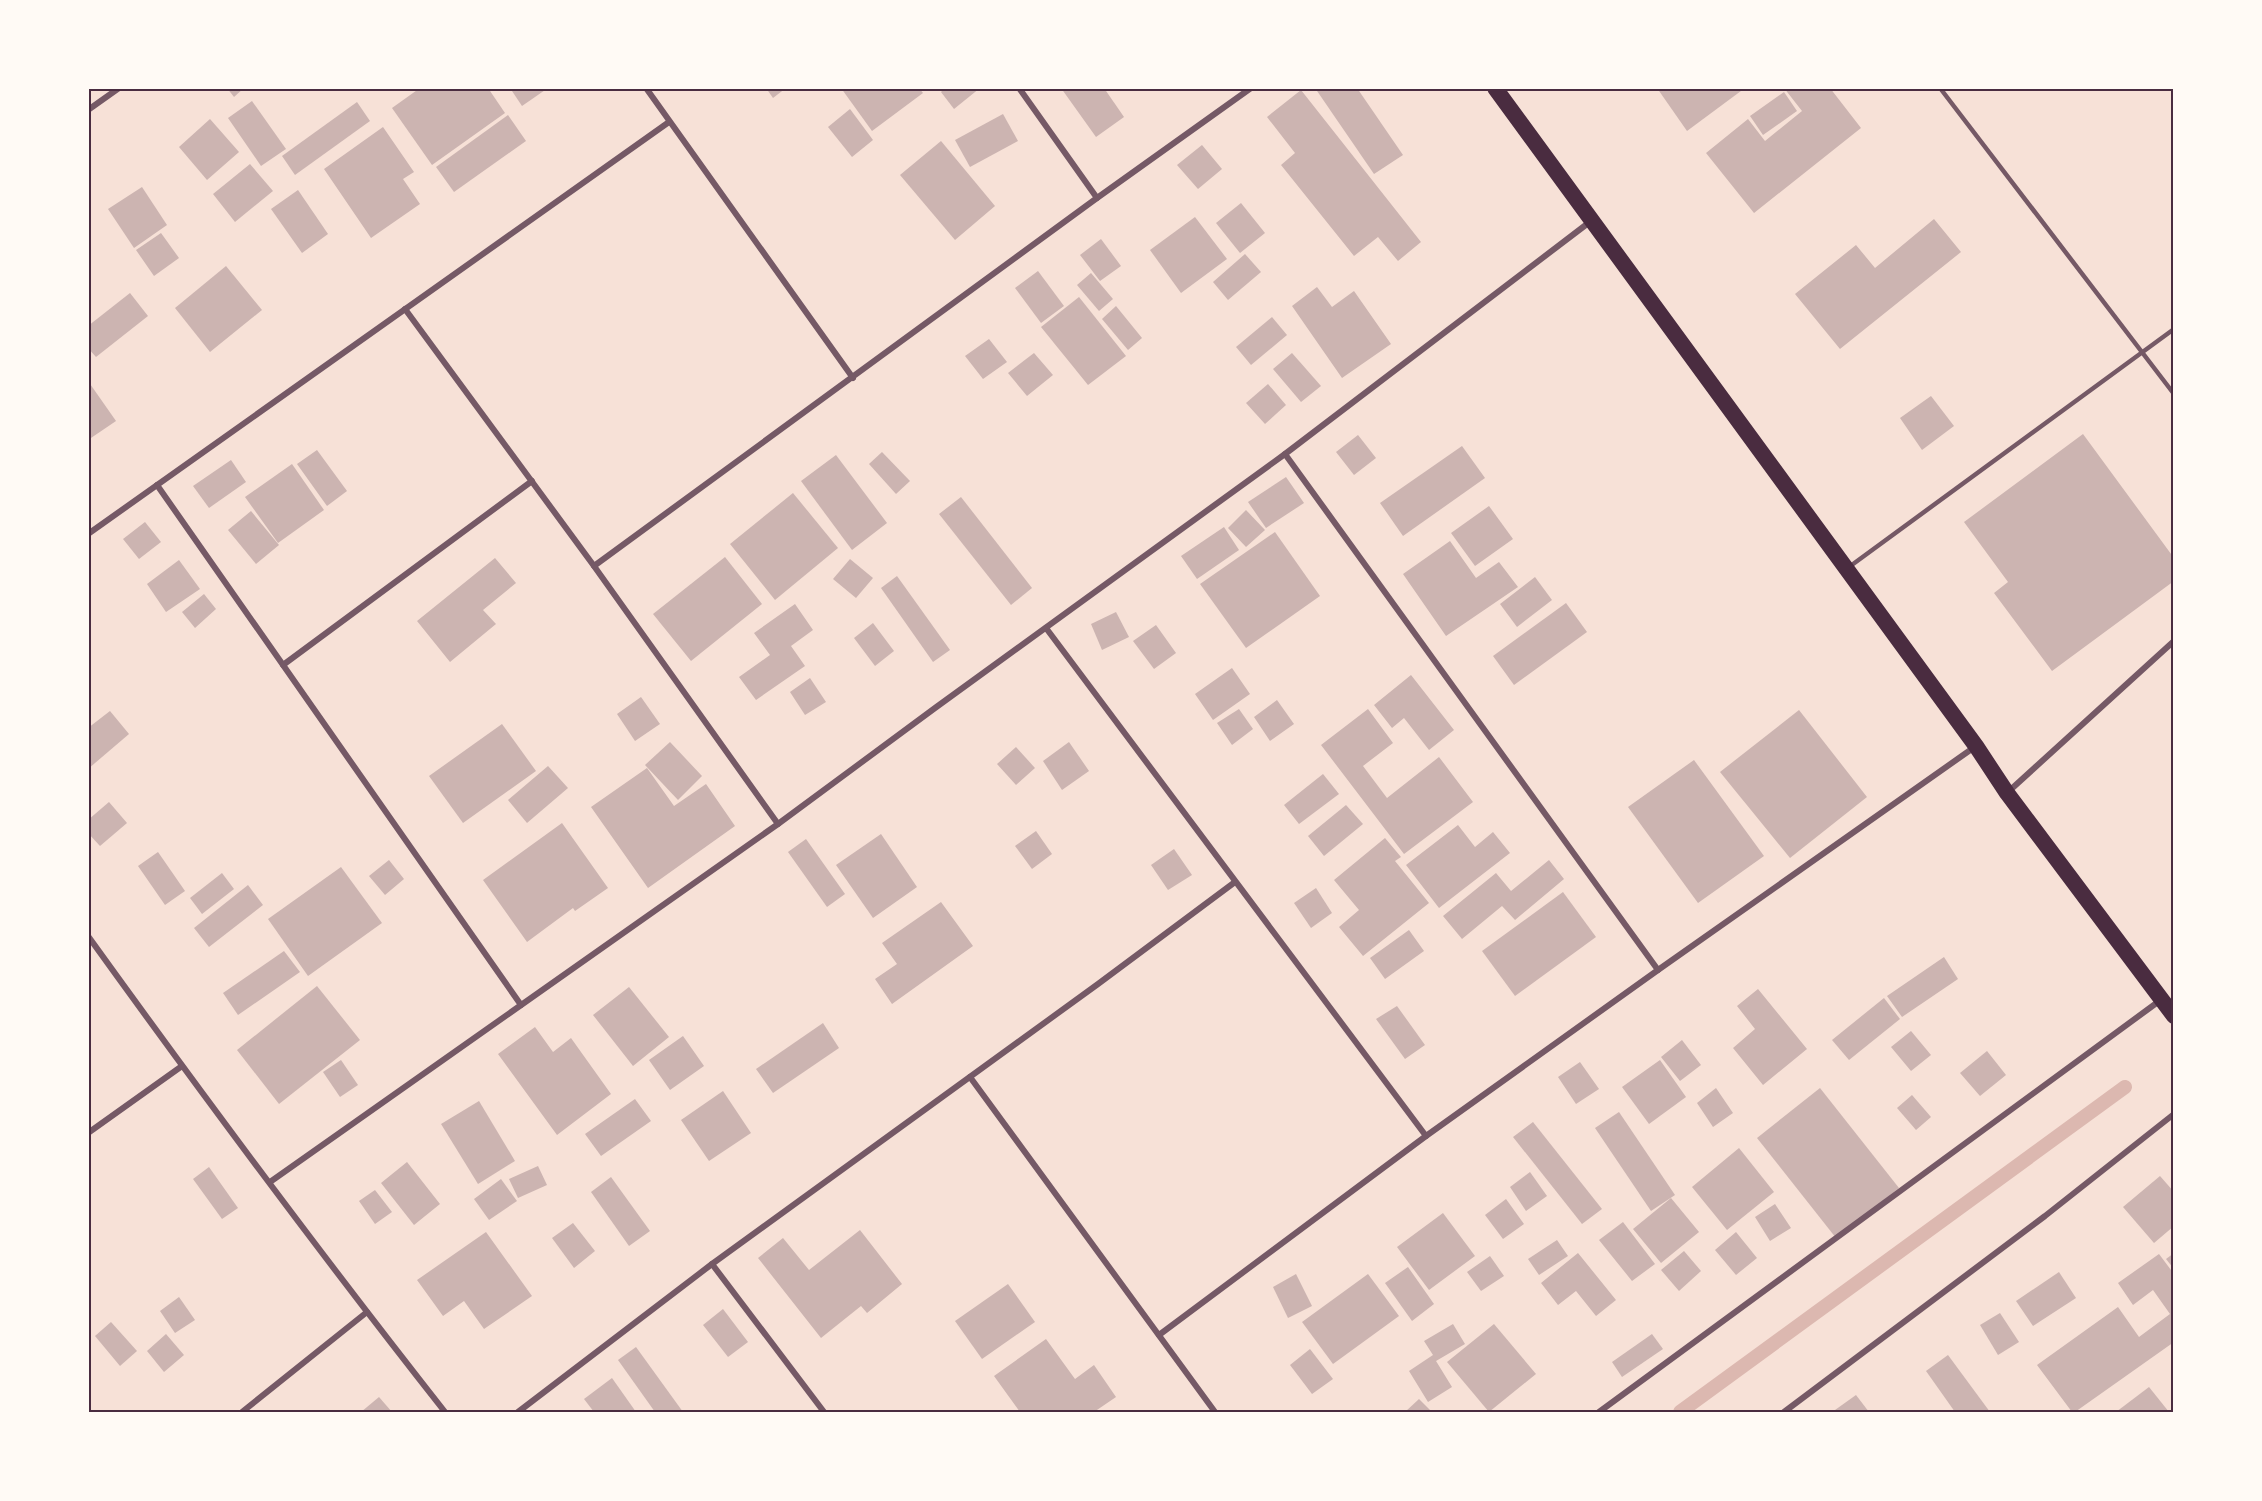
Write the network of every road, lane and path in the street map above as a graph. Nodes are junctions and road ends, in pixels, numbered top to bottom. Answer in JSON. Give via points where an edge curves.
{"nodes":[{"id":1,"x":119,"y":88,"type":"edge"},
{"id":2,"x":646,"y":88,"type":"edge"},
{"id":3,"x":1019,"y":88,"type":"edge"},
{"id":4,"x":1251,"y":88,"type":"edge"},
{"id":5,"x":1495,"y":88,"type":"edge"},
{"id":6,"x":1940,"y":88,"type":"edge"},
{"id":7,"x":88,"y":111,"type":"edge"},
{"id":8,"x":669,"y":122,"type":"junction"},
{"id":9,"x":1097,"y":198,"type":"junction"},
{"id":10,"x":1591,"y":220,"type":"junction"},
{"id":11,"x":405,"y":309,"type":"junction"},
{"id":12,"x":2174,"y":329,"type":"edge"},
{"id":13,"x":2143,"y":353,"type":"junction"},
{"id":14,"x":853,"y":378,"type":"junction"},
{"id":15,"x":2174,"y":394,"type":"edge"},
{"id":16,"x":1285,"y":454,"type":"junction"},
{"id":17,"x":532,"y":481,"type":"junction"},
{"id":18,"x":158,"y":485,"type":"junction"},
{"id":19,"x":88,"y":534,"type":"edge"},
{"id":20,"x":594,"y":566,"type":"junction"},
{"id":21,"x":1846,"y":569,"type":"junction"},
{"id":22,"x":1046,"y":628,"type":"junction"},
{"id":23,"x":2174,"y":641,"type":"edge"},
{"id":24,"x":283,"y":665,"type":"junction"},
{"id":25,"x":1976,"y":746,"type":"junction"},
{"id":26,"x":2007,"y":793,"type":"junction"},
{"id":27,"x":778,"y":824,"type":"junction"},
{"id":28,"x":1235,"y":882,"type":"junction"},
{"id":29,"x":88,"y":936,"type":"edge"},
{"id":30,"x":1658,"y":970,"type":"junction"},
{"id":31,"x":2162,"y":999,"type":"junction"},
{"id":32,"x":521,"y":1005,"type":"junction"},
{"id":33,"x":2174,"y":1016,"type":"edge"},
{"id":34,"x":182,"y":1066,"type":"junction"},
{"id":35,"x":970,"y":1077,"type":"junction"},
{"id":36,"x":2174,"y":1114,"type":"edge"},
{"id":37,"x":88,"y":1133,"type":"edge"},
{"id":38,"x":1426,"y":1136,"type":"junction"},
{"id":39,"x":270,"y":1182,"type":"junction"},
{"id":40,"x":712,"y":1264,"type":"junction"},
{"id":41,"x":367,"y":1312,"type":"junction"},
{"id":42,"x":1159,"y":1335,"type":"junction"},
{"id":43,"x":242,"y":1413,"type":"edge"},
{"id":44,"x":445,"y":1413,"type":"edge"},
{"id":45,"x":518,"y":1413,"type":"edge"},
{"id":46,"x":824,"y":1413,"type":"edge"},
{"id":47,"x":1215,"y":1413,"type":"edge"},
{"id":48,"x":1599,"y":1413,"type":"edge"},
{"id":49,"x":1784,"y":1413,"type":"edge"}],
"edges":[{"from":1,"to":7,"type":"street"},
{"from":2,"to":8,"type":"street"},
{"from":3,"to":9,"type":"street"},
{"from":4,"to":9,"type":"street"},
{"from":5,"to":10,"type":"highway"},
{"from":6,"to":13,"type":"lane"},
{"from":8,"to":11,"type":"street"},
{"from":8,"to":14,"type":"street"},
{"from":9,"to":14,"type":"street"},
{"from":10,"to":16,"type":"street"},
{"from":10,"to":21,"type":"highway"},
{"from":11,"to":17,"type":"street"},
{"from":11,"to":18,"type":"street"},
{"from":12,"to":13,"type":"lane"},
{"from":13,"to":15,"type":"lane"},
{"from":13,"to":21,"type":"lane"},
{"from":14,"to":20,"type":"street"},
{"from":16,"to":22,"type":"street"},
{"from":16,"to":30,"type":"street"},
{"from":17,"to":20,"type":"street"},
{"from":17,"to":24,"type":"street"},
{"from":18,"to":19,"type":"street"},
{"from":18,"to":24,"type":"street"},
{"from":20,"to":27,"type":"street"},
{"from":21,"to":25,"type":"highway"},
{"from":22,"to":27,"type":"street"},
{"from":22,"to":28,"type":"street"},
{"from":23,"to":26,"type":"street"},
{"from":24,"to":32,"type":"street"},
{"from":25,"to":26,"type":"highway"},
{"from":25,"to":30,"type":"street"},
{"from":26,"to":31,"type":"highway"},
{"from":27,"to":32,"type":"street"},
{"from":28,"to":35,"type":"street"},
{"from":28,"to":38,"type":"street"},
{"from":29,"to":34,"type":"street"},
{"from":30,"to":38,"type":"street"},
{"from":31,"to":33,"type":"highway"},
{"from":31,"to":48,"type":"street"},
{"from":32,"to":39,"type":"street"},
{"from":34,"to":37,"type":"street"},
{"from":34,"to":39,"type":"street"},
{"from":35,"to":40,"type":"street"},
{"from":35,"to":42,"type":"street"},
{"from":36,"to":49,"type":"street"},
{"from":38,"to":42,"type":"street"},
{"from":39,"to":41,"type":"street"},
{"from":40,"to":45,"type":"street"},
{"from":40,"to":46,"type":"street"},
{"from":41,"to":43,"type":"street"},
{"from":41,"to":44,"type":"street"},
{"from":42,"to":47,"type":"street"}]}
